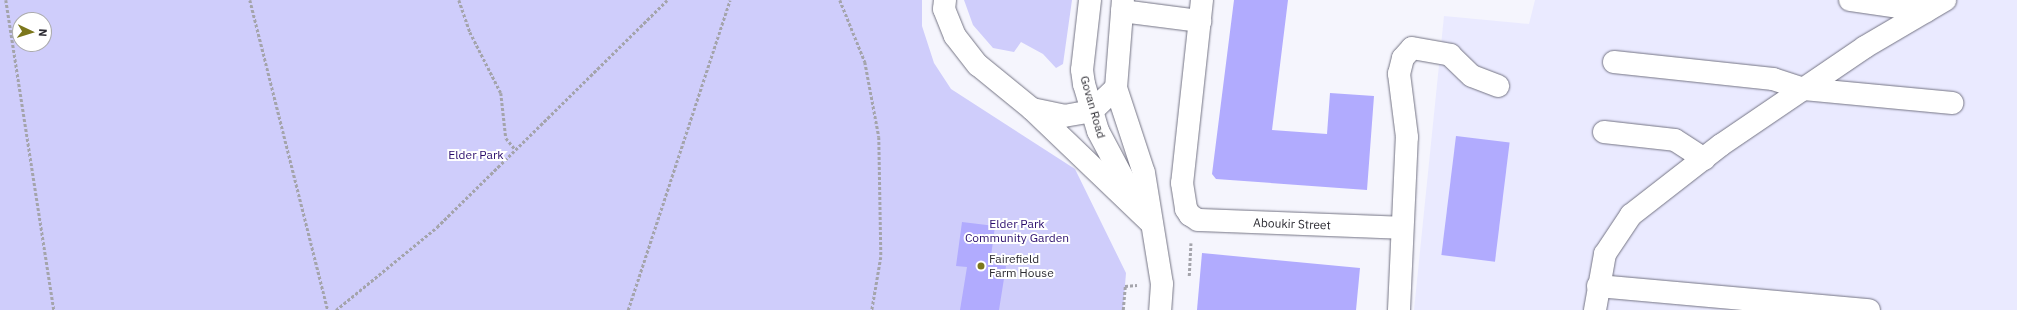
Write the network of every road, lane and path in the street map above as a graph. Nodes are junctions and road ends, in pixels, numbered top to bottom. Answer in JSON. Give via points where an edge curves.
{"nodes":[{"id":1,"x":6,"y":0,"type":"edge"},
{"id":2,"x":250,"y":0,"type":"edge"},
{"id":3,"x":459,"y":0,"type":"edge"},
{"id":4,"x":667,"y":0,"type":"edge"},
{"id":5,"x":730,"y":0,"type":"edge"},
{"id":6,"x":840,"y":0,"type":"edge"},
{"id":7,"x":945,"y":0,"type":"edge"},
{"id":8,"x":1090,"y":0,"type":"edge"},
{"id":9,"x":1850,"y":0,"type":"edge"},
{"id":10,"x":1945,"y":0,"type":"edge"},
{"id":11,"x":1123,"y":6,"type":"edge"},
{"id":12,"x":1201,"y":10,"type":"edge"},
{"id":13,"x":1926,"y":11,"type":"junction"},
{"id":14,"x":1614,"y":62,"type":"dead end"},
{"id":15,"x":1498,"y":86,"type":"dead end"},
{"id":16,"x":1116,"y":88,"type":"junction"},
{"id":17,"x":1804,"y":89,"type":"junction"},
{"id":18,"x":1952,"y":104,"type":"dead end"},
{"id":19,"x":1032,"y":109,"type":"junction"},
{"id":20,"x":1092,"y":111,"type":"junction"},
{"id":21,"x":1604,"y":132,"type":"dead end"},
{"id":22,"x":515,"y":149,"type":"junction"},
{"id":23,"x":1704,"y":159,"type":"junction"},
{"id":24,"x":1152,"y":224,"type":"junction"},
{"id":25,"x":1402,"y":228,"type":"junction"},
{"id":26,"x":1598,"y":286,"type":"junction"},
{"id":27,"x":54,"y":310,"type":"edge"},
{"id":28,"x":328,"y":310,"type":"edge"},
{"id":29,"x":336,"y":310,"type":"edge"},
{"id":30,"x":628,"y":310,"type":"edge"},
{"id":31,"x":872,"y":310,"type":"edge"},
{"id":32,"x":1160,"y":310,"type":"edge"},
{"id":33,"x":1399,"y":310,"type":"edge"},
{"id":34,"x":1595,"y":310,"type":"edge"},
{"id":35,"x":1869,"y":310,"type":"edge"}],
"edges":[{"from":1,"to":27,"type":"path"},
{"from":2,"to":28,"type":"path"},
{"from":3,"to":22,"type":"path","via":[[470,32],[501,93],[506,138]]},
{"from":4,"to":22,"type":"path"},
{"from":5,"to":30,"type":"path"},
{"from":6,"to":31,"type":"path","via":[[865,62],[879,137],[881,257]]},
{"from":7,"to":19,"type":"street","via":[[944,9],[955,36],[978,65]]},
{"from":8,"to":20,"type":"street","name":"Govan Road","via":[[1082,70]]},
{"from":9,"to":13,"type":"street"},
{"from":10,"to":13,"type":"street"},
{"from":11,"to":12,"type":"street"},
{"from":11,"to":16,"type":"street"},
{"from":12,"to":25,"type":"street","name":"Aboukir Street","via":[[1182,184],[1186,209],[1198,220]]},
{"from":13,"to":17,"type":"street"},
{"from":14,"to":17,"type":"street","via":[[1773,79]]},
{"from":15,"to":25,"type":"street","via":[[1472,76],[1450,55],[1412,48],[1403,58],[1399,74],[1407,137]]},
{"from":16,"to":20,"type":"street"},
{"from":16,"to":24,"type":"street","name":"Govan Road","via":[[1144,173]]},
{"from":17,"to":18,"type":"street"},
{"from":17,"to":23,"type":"street"},
{"from":19,"to":20,"type":"street","via":[[1064,116]]},
{"from":19,"to":24,"type":"street"},
{"from":20,"to":24,"type":"street","name":"Govan Road","via":[[1122,182]]},
{"from":21,"to":23,"type":"street","via":[[1675,140]]},
{"from":22,"to":29,"type":"path","via":[[437,227]]},
{"from":23,"to":26,"type":"street","via":[[1631,215],[1605,254]]},
{"from":24,"to":32,"type":"street","name":"Govan Road","via":[[1162,284]]},
{"from":25,"to":33,"type":"street"},
{"from":26,"to":34,"type":"street"},
{"from":26,"to":35,"type":"street"}]}
